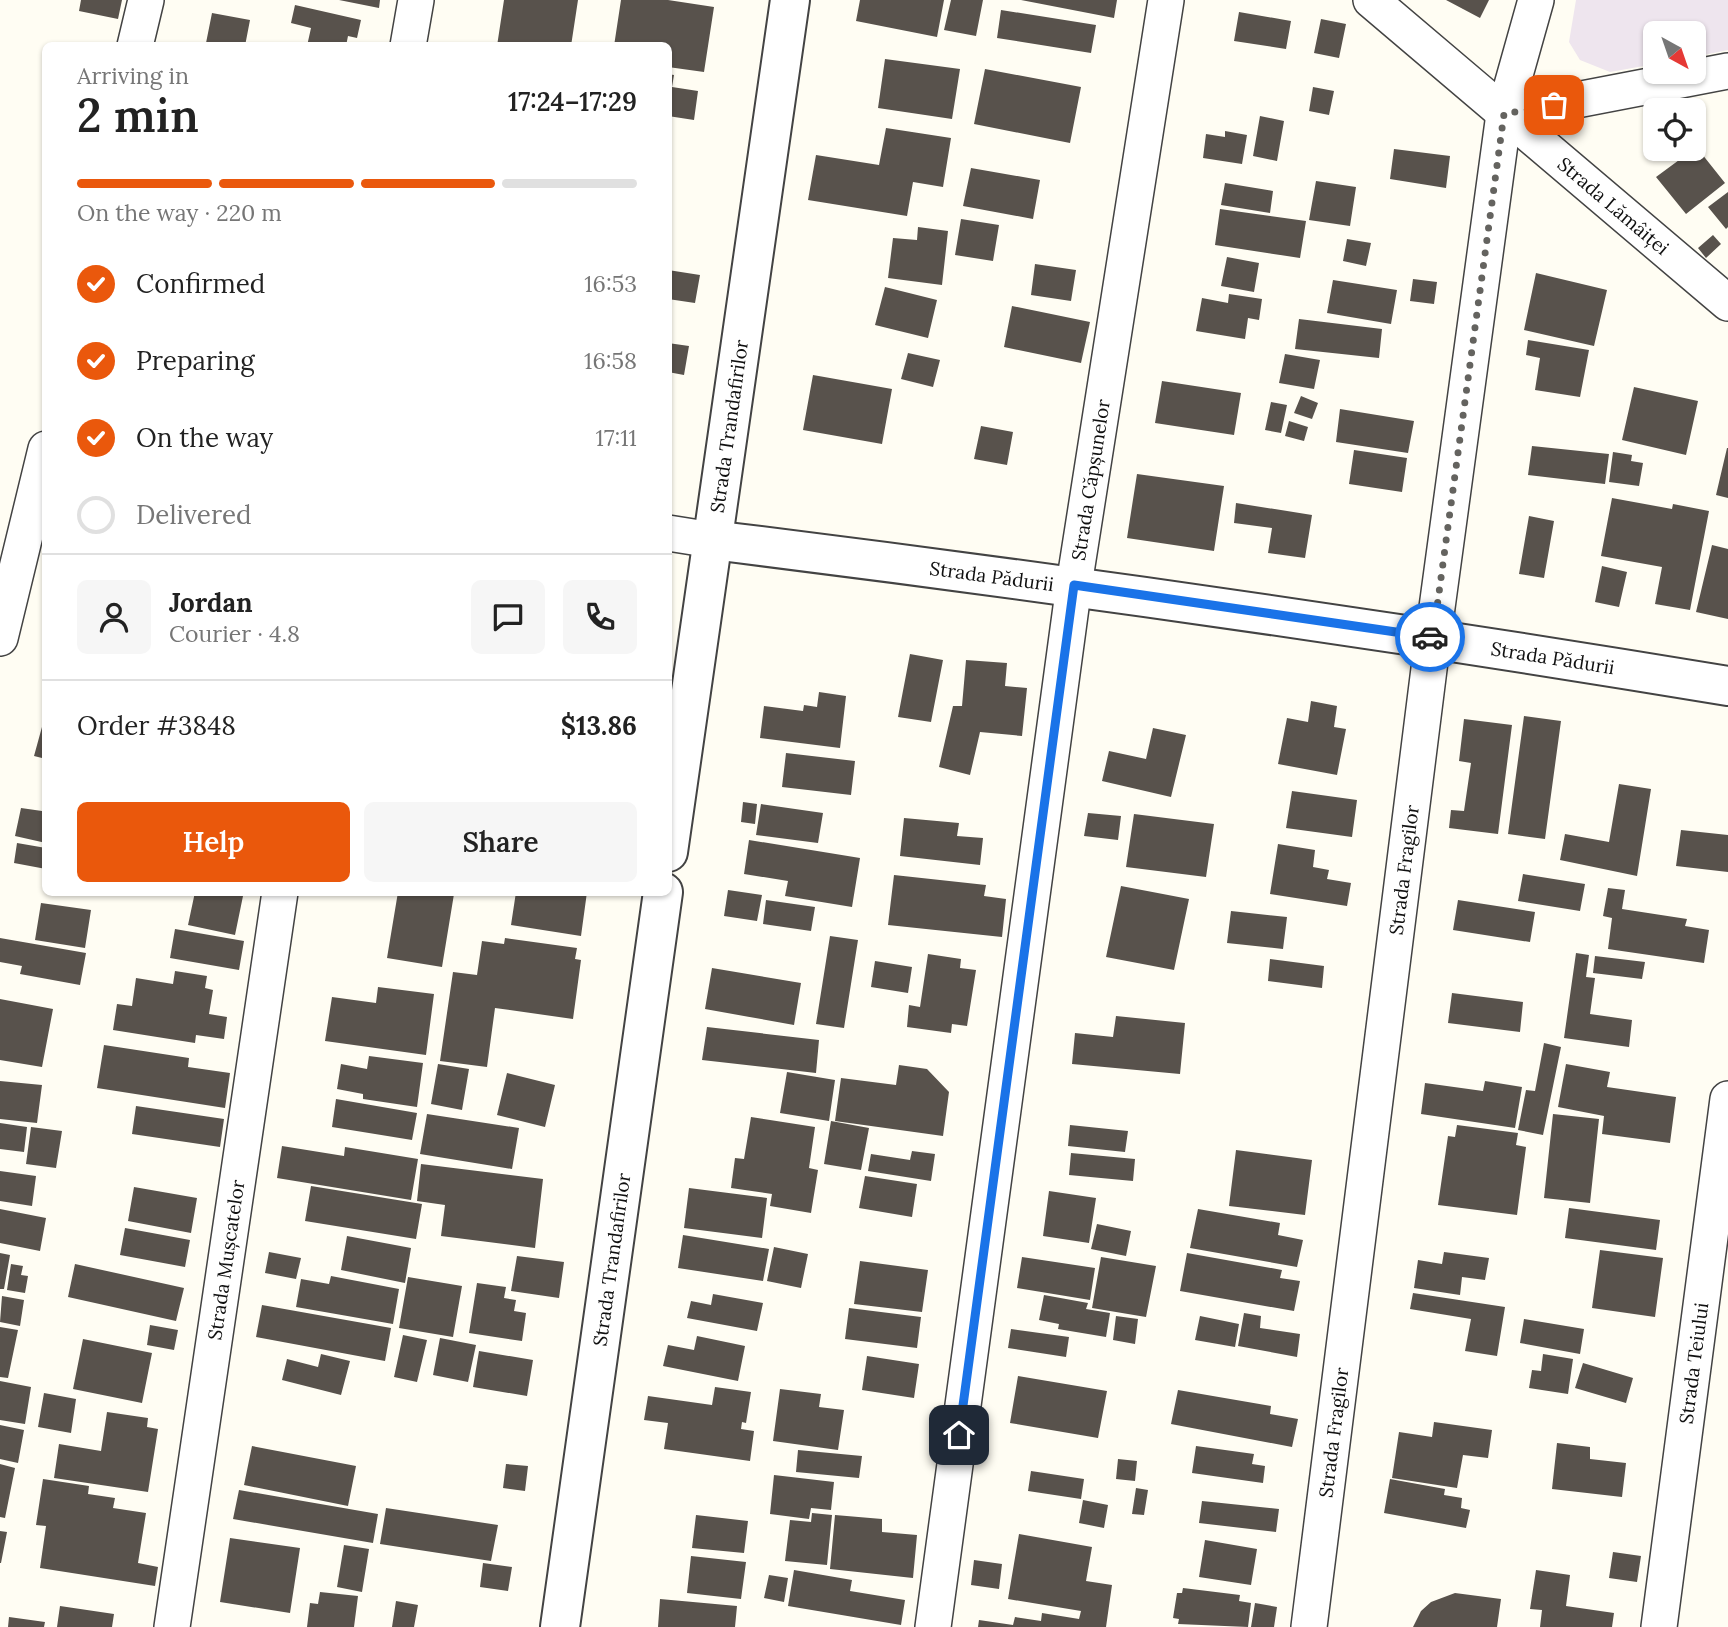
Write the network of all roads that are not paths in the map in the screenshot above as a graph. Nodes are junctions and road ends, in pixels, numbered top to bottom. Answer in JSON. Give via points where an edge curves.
{"nodes":[{"id":1,"x":146,"y":0,"type":"edge"},
{"id":2,"x":415,"y":0,"type":"edge"},
{"id":3,"x":790,"y":0,"type":"edge"},
{"id":4,"x":1166,"y":0,"type":"edge"},
{"id":5,"x":1371,"y":0,"type":"edge"},
{"id":6,"x":1536,"y":0,"type":"edge"},
{"id":7,"x":136,"y":42,"type":"edge"},
{"id":8,"x":409,"y":42,"type":"edge"},
{"id":9,"x":1728,"y":71,"type":"edge"},
{"id":10,"x":1504,"y":114,"type":"junction"},
{"id":11,"x":1728,"y":303,"type":"edge"},
{"id":12,"x":42,"y":465,"type":"edge"},
{"id":13,"x":672,"y":534,"type":"edge"},
{"id":14,"x":712,"y":540,"type":"junction"},
{"id":15,"x":1074,"y":585,"type":"junction"},
{"id":16,"x":1433,"y":637,"type":"junction"},
{"id":17,"x":0,"y":638,"type":"edge"},
{"id":18,"x":1728,"y":685,"type":"edge"},
{"id":19,"x":672,"y":824,"type":"edge"},
{"id":20,"x":279,"y":896,"type":"edge"},
{"id":21,"x":662,"y":896,"type":"edge"},
{"id":22,"x":1728,"y":1099,"type":"edge"},
{"id":23,"x":172,"y":1627,"type":"edge"},
{"id":24,"x":560,"y":1627,"type":"edge"},
{"id":25,"x":933,"y":1627,"type":"edge"},
{"id":26,"x":1309,"y":1627,"type":"edge"},
{"id":27,"x":1659,"y":1627,"type":"edge"}],
"edges":[{"from":1,"to":7,"type":"street"},
{"from":2,"to":8,"type":"street"},
{"from":3,"to":14,"type":"street","name":"Strada Trandafirilor"},
{"from":4,"to":15,"type":"street","name":"Strada Căpșunelor"},
{"from":5,"to":10,"type":"street","name":"Strada Lămâiței"},
{"from":6,"to":10,"type":"street","name":"Strada Fragilor"},
{"from":9,"to":10,"type":"street"},
{"from":10,"to":11,"type":"street","name":"Strada Lămâiței"},
{"from":10,"to":16,"type":"street","name":"Strada Fragilor"},
{"from":12,"to":17,"type":"street"},
{"from":13,"to":14,"type":"street","name":"Strada Pădurii"},
{"from":14,"to":15,"type":"street","name":"Strada Pădurii"},
{"from":14,"to":19,"type":"street","name":"Strada Trandafirilor"},
{"from":15,"to":16,"type":"street","name":"Strada Pădurii"},
{"from":15,"to":25,"type":"street","name":"Strada Căpșunelor"},
{"from":16,"to":18,"type":"street","name":"Strada Pădurii"},
{"from":16,"to":26,"type":"street","name":"Strada Fragilor"},
{"from":20,"to":23,"type":"street","name":"Strada Mușcatelor"},
{"from":21,"to":24,"type":"street","name":"Strada Trandafirilor"},
{"from":22,"to":27,"type":"street","name":"Strada Teiului"}]}
